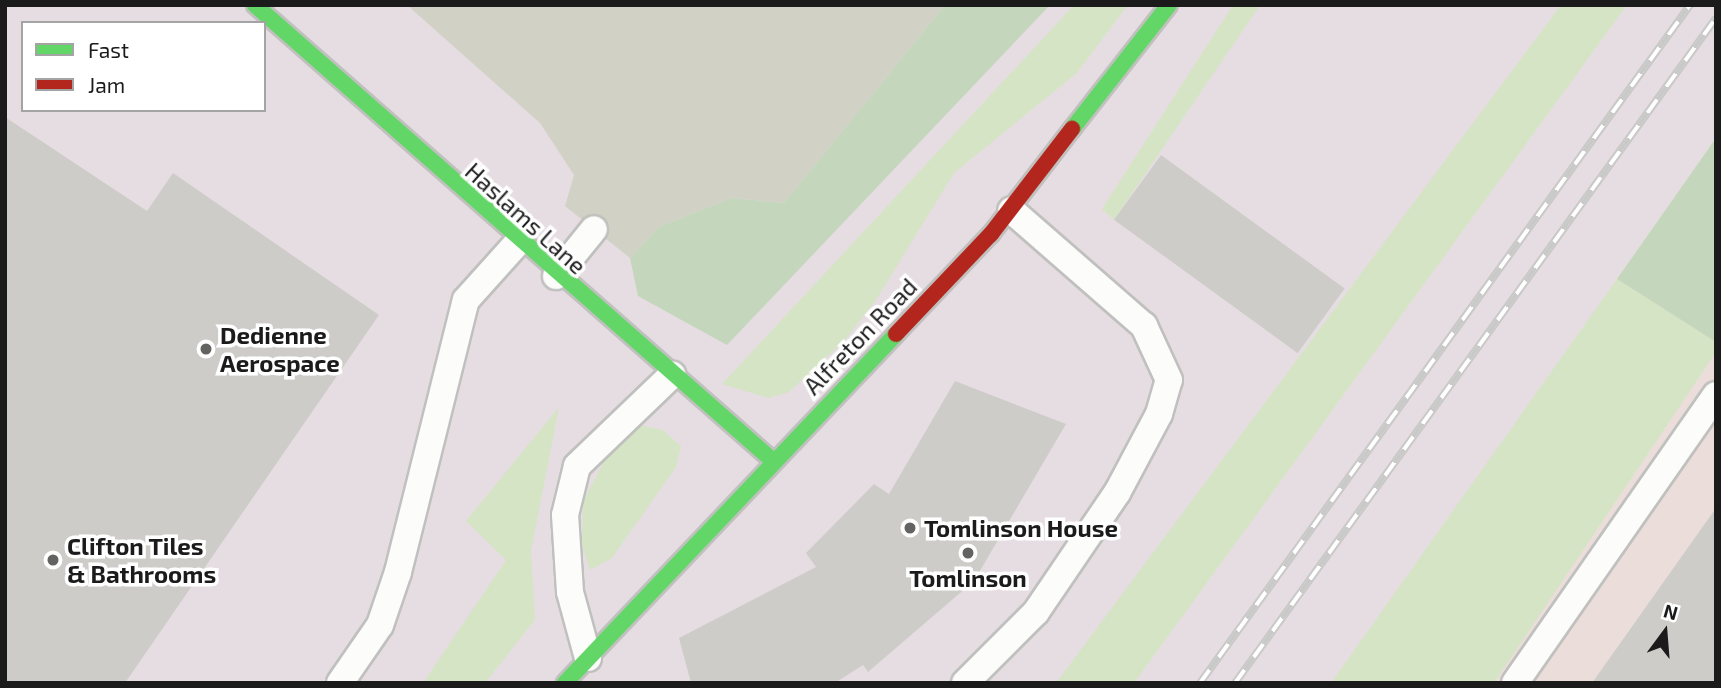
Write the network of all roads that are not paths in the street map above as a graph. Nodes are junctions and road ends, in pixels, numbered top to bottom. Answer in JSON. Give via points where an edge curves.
{"nodes":[{"id":1,"x":255,"y":5,"type":"edge"},
{"id":2,"x":1169,"y":5,"type":"edge"},
{"id":3,"x":1011,"y":210,"type":"junction"},
{"id":4,"x":594,"y":229,"type":"dead end"},
{"id":5,"x":519,"y":241,"type":"junction"},
{"id":6,"x":556,"y":276,"type":"junction"},
{"id":7,"x":672,"y":375,"type":"junction"},
{"id":8,"x":1716,"y":395,"type":"edge"},
{"id":9,"x":772,"y":460,"type":"junction"},
{"id":10,"x":588,"y":658,"type":"junction"},
{"id":11,"x":340,"y":683,"type":"edge"},
{"id":12,"x":565,"y":683,"type":"edge"},
{"id":13,"x":965,"y":683,"type":"edge"},
{"id":14,"x":1516,"y":683,"type":"edge"}],
"edges":[{"from":1,"to":5,"type":"street","name":"Haslams Lane"},
{"from":2,"to":3,"type":"street","name":"Alfreton Road"},
{"from":3,"to":9,"type":"street","name":"Alfreton Road"},
{"from":3,"to":13,"type":"lane","via":[[1144,326],[1169,380],[1159,414],[1117,493],[1036,612]]},
{"from":4,"to":6,"type":"lane"},
{"from":5,"to":6,"type":"street","name":"Haslams Lane"},
{"from":5,"to":11,"type":"lane","via":[[466,300],[398,572],[380,625]]},
{"from":6,"to":7,"type":"street","name":"Haslams Lane"},
{"from":7,"to":9,"type":"street","name":"Haslams Lane"},
{"from":7,"to":10,"type":"lane","via":[[577,466],[567,540],[570,592]]},
{"from":8,"to":14,"type":"lane"},
{"from":9,"to":10,"type":"street","name":"Alfreton Road"},
{"from":10,"to":12,"type":"street","name":"Alfreton Road"}]}
